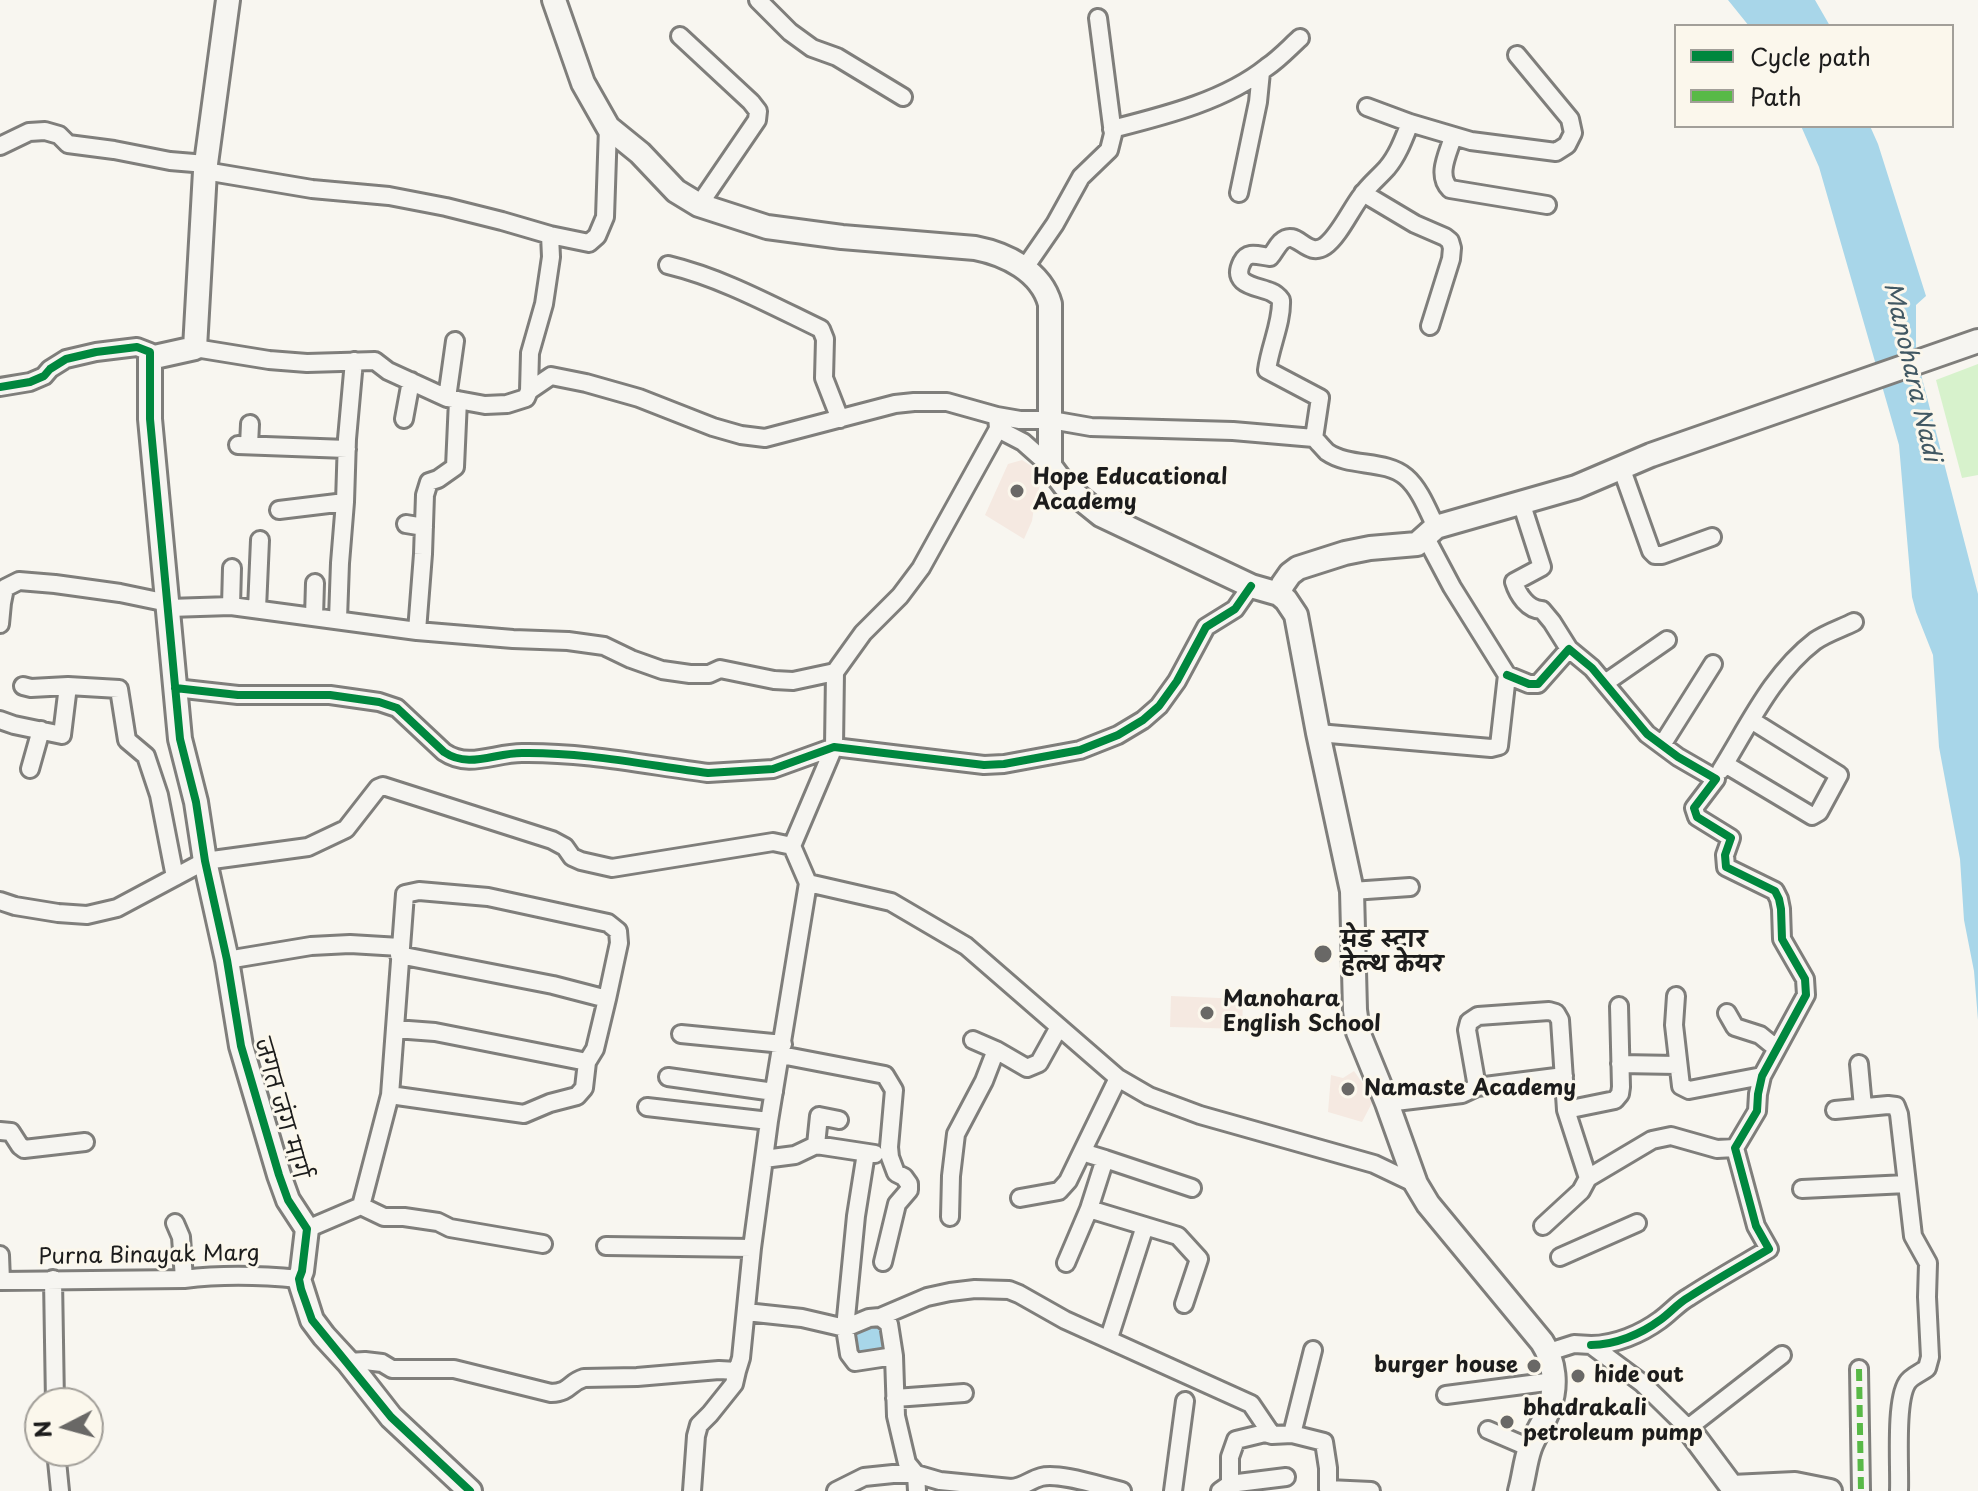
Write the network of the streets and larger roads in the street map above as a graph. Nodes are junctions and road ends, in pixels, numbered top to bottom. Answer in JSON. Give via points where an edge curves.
{"nodes":[{"id":1,"x":228,"y":0,"type":"edge"},
{"id":2,"x":554,"y":0,"type":"edge"},
{"id":3,"x":758,"y":0,"type":"edge"},
{"id":4,"x":1098,"y":18,"type":"dead end"},
{"id":5,"x":680,"y":36,"type":"dead end"},
{"id":6,"x":1300,"y":38,"type":"dead end"},
{"id":7,"x":1517,"y":55,"type":"dead end"},
{"id":8,"x":1261,"y":72,"type":"junction"},
{"id":9,"x":903,"y":97,"type":"dead end"},
{"id":10,"x":1367,"y":107,"type":"dead end"},
{"id":11,"x":1410,"y":123,"type":"junction"},
{"id":12,"x":608,"y":127,"type":"junction"},
{"id":13,"x":1112,"y":129,"type":"junction"},
{"id":14,"x":1453,"y":137,"type":"junction"},
{"id":15,"x":0,"y":146,"type":"edge"},
{"id":16,"x":205,"y":167,"type":"junction"},
{"id":17,"x":1239,"y":193,"type":"dead end"},
{"id":18,"x":1363,"y":193,"type":"junction"},
{"id":19,"x":699,"y":205,"type":"junction"},
{"id":20,"x":1547,"y":205,"type":"dead end"},
{"id":21,"x":550,"y":235,"type":"junction"},
{"id":22,"x":668,"y":265,"type":"dead end"},
{"id":23,"x":1024,"y":269,"type":"junction"},
{"id":24,"x":1430,"y":326,"type":"dead end"},
{"id":25,"x":455,"y":341,"type":"dead end"},
{"id":26,"x":1978,"y":341,"type":"edge"},
{"id":27,"x":195,"y":348,"type":"junction"},
{"id":28,"x":150,"y":358,"type":"junction"},
{"id":29,"x":354,"y":361,"type":"junction"},
{"id":30,"x":411,"y":381,"type":"junction"},
{"id":31,"x":0,"y":387,"type":"edge"},
{"id":32,"x":529,"y":391,"type":"junction"},
{"id":33,"x":453,"y":399,"type":"junction"},
{"id":34,"x":400,"y":407,"type":"dead end"},
{"id":35,"x":840,"y":419,"type":"junction"},
{"id":36,"x":1051,"y":420,"type":"junction"},
{"id":37,"x":998,"y":423,"type":"junction"},
{"id":38,"x":250,"y":424,"type":"dead end"},
{"id":39,"x":1314,"y":438,"type":"junction"},
{"id":40,"x":347,"y":449,"type":"junction"},
{"id":41,"x":1050,"y":466,"type":"junction"},
{"id":42,"x":1621,"y":467,"type":"junction"},
{"id":43,"x":345,"y":502,"type":"junction"},
{"id":44,"x":1521,"y":502,"type":"junction"},
{"id":45,"x":279,"y":510,"type":"dead end"},
{"id":46,"x":406,"y":524,"type":"dead end"},
{"id":47,"x":424,"y":527,"type":"junction"},
{"id":48,"x":1431,"y":532,"type":"junction"},
{"id":49,"x":1712,"y":537,"type":"dead end"},
{"id":50,"x":260,"y":540,"type":"dead end"},
{"id":51,"x":232,"y":568,"type":"dead end"},
{"id":52,"x":315,"y":583,"type":"dead end"},
{"id":53,"x":1251,"y":586,"type":"junction"},
{"id":54,"x":1279,"y":594,"type":"junction"},
{"id":55,"x":1,"y":603,"type":"edge"},
{"id":56,"x":168,"y":606,"type":"junction"},
{"id":57,"x":231,"y":606,"type":"junction"},
{"id":58,"x":257,"y":609,"type":"junction"},
{"id":59,"x":314,"y":617,"type":"junction"},
{"id":60,"x":338,"y":619,"type":"junction"},
{"id":61,"x":1854,"y":622,"type":"dead end"},
{"id":62,"x":0,"y":624,"type":"edge"},
{"id":63,"x":417,"y":631,"type":"junction"},
{"id":64,"x":1667,"y":640,"type":"dead end"},
{"id":65,"x":1569,"y":649,"type":"junction"},
{"id":66,"x":1713,"y":664,"type":"dead end"},
{"id":67,"x":835,"y":672,"type":"junction"},
{"id":68,"x":1507,"y":675,"type":"junction"},
{"id":69,"x":1605,"y":683,"type":"junction"},
{"id":70,"x":23,"y":686,"type":"dead end"},
{"id":71,"x":68,"y":686,"type":"junction"},
{"id":72,"x":175,"y":688,"type":"junction"},
{"id":73,"x":0,"y":720,"type":"edge"},
{"id":74,"x":1751,"y":720,"type":"junction"},
{"id":75,"x":41,"y":730,"type":"junction"},
{"id":76,"x":1318,"y":733,"type":"junction"},
{"id":77,"x":1662,"y":745,"type":"junction"},
{"id":78,"x":834,"y":747,"type":"junction"},
{"id":79,"x":30,"y":769,"type":"dead end"},
{"id":80,"x":1721,"y":771,"type":"junction"},
{"id":81,"x":792,"y":846,"type":"junction"},
{"id":82,"x":205,"y":861,"type":"junction"},
{"id":83,"x":175,"y":877,"type":"junction"},
{"id":84,"x":808,"y":883,"type":"junction"},
{"id":85,"x":1410,"y":887,"type":"dead end"},
{"id":86,"x":1352,"y":891,"type":"junction"},
{"id":87,"x":0,"y":901,"type":"edge"},
{"id":88,"x":400,"y":951,"type":"junction"},
{"id":89,"x":227,"y":960,"type":"junction"},
{"id":90,"x":1676,"y":996,"type":"dead end"},
{"id":91,"x":607,"y":999,"type":"junction"},
{"id":92,"x":1619,"y":1006,"type":"dead end"},
{"id":93,"x":1727,"y":1013,"type":"dead end"},
{"id":94,"x":1059,"y":1027,"type":"junction"},
{"id":95,"x":395,"y":1029,"type":"junction"},
{"id":96,"x":681,"y":1034,"type":"dead end"},
{"id":97,"x":973,"y":1040,"type":"dead end"},
{"id":98,"x":1776,"y":1048,"type":"junction"},
{"id":99,"x":782,"y":1050,"type":"junction"},
{"id":100,"x":996,"y":1050,"type":"junction"},
{"id":101,"x":587,"y":1062,"type":"junction"},
{"id":102,"x":1620,"y":1064,"type":"junction"},
{"id":103,"x":1859,"y":1064,"type":"dead end"},
{"id":104,"x":1677,"y":1065,"type":"junction"},
{"id":105,"x":1564,"y":1076,"type":"junction"},
{"id":106,"x":1762,"y":1076,"type":"junction"},
{"id":107,"x":668,"y":1077,"type":"dead end"},
{"id":108,"x":1118,"y":1078,"type":"junction"},
{"id":109,"x":1477,"y":1087,"type":"junction"},
{"id":110,"x":774,"y":1092,"type":"junction"},
{"id":111,"x":390,"y":1095,"type":"junction"},
{"id":112,"x":1387,"y":1103,"type":"junction"},
{"id":113,"x":647,"y":1107,"type":"dead end"},
{"id":114,"x":1863,"y":1107,"type":"junction"},
{"id":115,"x":1566,"y":1110,"type":"junction"},
{"id":116,"x":1835,"y":1110,"type":"dead end"},
{"id":117,"x":839,"y":1120,"type":"dead end"},
{"id":118,"x":769,"y":1121,"type":"junction"},
{"id":119,"x":0,"y":1131,"type":"edge"},
{"id":120,"x":85,"y":1142,"type":"dead end"},
{"id":121,"x":816,"y":1145,"type":"junction"},
{"id":122,"x":1735,"y":1148,"type":"junction"},
{"id":123,"x":1082,"y":1152,"type":"junction"},
{"id":124,"x":866,"y":1153,"type":"junction"},
{"id":125,"x":890,"y":1157,"type":"junction"},
{"id":126,"x":764,"y":1159,"type":"junction"},
{"id":127,"x":1105,"y":1159,"type":"junction"},
{"id":128,"x":1588,"y":1178,"type":"junction"},
{"id":129,"x":1416,"y":1184,"type":"junction"},
{"id":130,"x":1907,"y":1184,"type":"junction"},
{"id":131,"x":1192,"y":1188,"type":"dead end"},
{"id":132,"x":1802,"y":1189,"type":"dead end"},
{"id":133,"x":1020,"y":1198,"type":"dead end"},
{"id":134,"x":361,"y":1206,"type":"junction"},
{"id":135,"x":1089,"y":1209,"type":"junction"},
{"id":136,"x":950,"y":1217,"type":"dead end"},
{"id":137,"x":175,"y":1223,"type":"dead end"},
{"id":138,"x":1637,"y":1223,"type":"dead end"},
{"id":139,"x":1145,"y":1226,"type":"junction"},
{"id":140,"x":1543,"y":1226,"type":"dead end"},
{"id":141,"x":307,"y":1229,"type":"junction"},
{"id":142,"x":543,"y":1244,"type":"dead end"},
{"id":143,"x":606,"y":1246,"type":"dead end"},
{"id":144,"x":752,"y":1248,"type":"junction"},
{"id":145,"x":0,"y":1255,"type":"edge"},
{"id":146,"x":1560,"y":1257,"type":"dead end"},
{"id":147,"x":883,"y":1262,"type":"dead end"},
{"id":148,"x":1066,"y":1263,"type":"dead end"},
{"id":149,"x":53,"y":1279,"type":"junction"},
{"id":150,"x":184,"y":1279,"type":"junction"},
{"id":151,"x":299,"y":1279,"type":"junction"},
{"id":152,"x":0,"y":1281,"type":"edge"},
{"id":153,"x":1184,"y":1304,"type":"dead end"},
{"id":154,"x":746,"y":1312,"type":"junction"},
{"id":155,"x":880,"y":1317,"type":"junction"},
{"id":156,"x":845,"y":1328,"type":"junction"},
{"id":157,"x":1109,"y":1338,"type":"junction"},
{"id":158,"x":1591,"y":1345,"type":"junction"},
{"id":159,"x":1313,"y":1350,"type":"dead end"},
{"id":160,"x":1549,"y":1352,"type":"junction"},
{"id":161,"x":1782,"y":1355,"type":"dead end"},
{"id":162,"x":894,"y":1356,"type":"junction"},
{"id":163,"x":348,"y":1362,"type":"junction"},
{"id":164,"x":1859,"y":1369,"type":"dead end"},
{"id":165,"x":737,"y":1371,"type":"junction"},
{"id":166,"x":1554,"y":1381,"type":"junction"},
{"id":167,"x":55,"y":1387,"type":"edge"},
{"id":168,"x":964,"y":1393,"type":"dead end"},
{"id":169,"x":1446,"y":1395,"type":"dead end"},
{"id":170,"x":895,"y":1398,"type":"junction"},
{"id":171,"x":1185,"y":1401,"type":"dead end"},
{"id":172,"x":1688,"y":1428,"type":"junction"},
{"id":173,"x":1488,"y":1430,"type":"dead end"},
{"id":174,"x":1292,"y":1434,"type":"junction"},
{"id":175,"x":1272,"y":1435,"type":"junction"},
{"id":176,"x":1530,"y":1448,"type":"junction"},
{"id":177,"x":58,"y":1467,"type":"edge"},
{"id":178,"x":1286,"y":1477,"type":"dead end"},
{"id":179,"x":916,"y":1482,"type":"edge"},
{"id":180,"x":864,"y":1484,"type":"edge"},
{"id":181,"x":1225,"y":1487,"type":"edge"},
{"id":182,"x":1724,"y":1489,"type":"edge"},
{"id":183,"x":60,"y":1491,"type":"edge"},
{"id":184,"x":470,"y":1491,"type":"edge"},
{"id":185,"x":692,"y":1491,"type":"edge"},
{"id":186,"x":836,"y":1491,"type":"edge"},
{"id":187,"x":1122,"y":1491,"type":"edge"},
{"id":188,"x":1173,"y":1491,"type":"edge"},
{"id":189,"x":1371,"y":1491,"type":"edge"},
{"id":190,"x":1520,"y":1491,"type":"edge"},
{"id":191,"x":1830,"y":1491,"type":"edge"},
{"id":192,"x":1861,"y":1491,"type":"edge"},
{"id":193,"x":1899,"y":1491,"type":"edge"}],
"edges":[{"from":1,"to":16,"type":"street"},
{"from":2,"to":12,"type":"street","via":[[583,83]]},
{"from":3,"to":9,"type":"street","via":[[812,48]]},
{"from":4,"to":13,"type":"street"},
{"from":5,"to":19,"type":"street","via":[[758,111]]},
{"from":6,"to":8,"type":"street"},
{"from":7,"to":14,"type":"street","via":[[1570,119],[1573,133],[1567,145],[1556,152]]},
{"from":8,"to":13,"type":"street","via":[[1167,115]]},
{"from":8,"to":17,"type":"street"},
{"from":10,"to":11,"type":"street"},
{"from":11,"to":14,"type":"street"},
{"from":11,"to":18,"type":"street","via":[[1389,166]]},
{"from":12,"to":19,"type":"street","via":[[676,191]]},
{"from":12,"to":21,"type":"street","via":[[605,217],[597,236],[589,243]]},
{"from":13,"to":23,"type":"street","via":[[1109,150],[1081,177]]},
{"from":14,"to":20,"type":"street","via":[[1442,175],[1450,189]]},
{"from":15,"to":16,"type":"street","via":[[29,132],[45,131],[68,144]]},
{"from":16,"to":21,"type":"street","via":[[312,189],[389,196]]},
{"from":16,"to":27,"type":"street"},
{"from":18,"to":24,"type":"street","via":[[1450,241],[1451,259]]},
{"from":18,"to":39,"type":"street","via":[[1324,247],[1309,249],[1289,238],[1270,257],[1248,254],[1240,269],[1245,284],[1281,300],[1267,370],[1320,398]]},
{"from":19,"to":23,"type":"street","via":[[767,227],[992,251]]},
{"from":21,"to":32,"type":"street","via":[[544,304],[530,353]]},
{"from":22,"to":35,"type":"street","via":[[739,289],[821,329],[824,378]]},
{"from":23,"to":36,"type":"street","via":[[1038,281],[1050,304]]},
{"from":25,"to":33,"type":"street"},
{"from":26,"to":42,"type":"street"},
{"from":27,"to":28,"type":"street"},
{"from":27,"to":29,"type":"street","via":[[294,362]]},
{"from":28,"to":31,"type":"street","via":[[150,352],[137,347],[96,352],[66,359],[30,382]]},
{"from":28,"to":56,"type":"street","name":"जगत जंग मार्ग","via":[[150,419]]},
{"from":29,"to":30,"type":"street","via":[[375,361]]},
{"from":29,"to":40,"type":"street"},
{"from":30,"to":33,"type":"street"},
{"from":30,"to":34,"type":"street"},
{"from":32,"to":33,"type":"street","via":[[526,398],[507,404]]},
{"from":32,"to":35,"type":"street","via":[[551,376],[765,438]]},
{"from":33,"to":47,"type":"street","via":[[455,467],[429,482]]},
{"from":35,"to":37,"type":"street","via":[[895,404],[947,402]]},
{"from":36,"to":37,"type":"street"},
{"from":36,"to":39,"type":"street","via":[[1091,427]]},
{"from":36,"to":41,"type":"street"},
{"from":37,"to":41,"type":"street"},
{"from":37,"to":67,"type":"street","via":[[921,568]]},
{"from":38,"to":40,"type":"street","via":[[244,445]]},
{"from":39,"to":48,"type":"street","via":[[1338,457],[1395,470],[1408,479],[1421,498]]},
{"from":40,"to":43,"type":"street"},
{"from":41,"to":53,"type":"street","via":[[1065,486],[1101,515]]},
{"from":42,"to":44,"type":"street","via":[[1576,487]]},
{"from":42,"to":49,"type":"street","via":[[1655,555]]},
{"from":43,"to":45,"type":"street"},
{"from":43,"to":60,"type":"street"},
{"from":44,"to":48,"type":"street"},
{"from":44,"to":65,"type":"street","via":[[1542,567],[1514,582],[1515,587],[1527,605],[1542,610]]},
{"from":46,"to":47,"type":"street"},
{"from":47,"to":63,"type":"street"},
{"from":48,"to":54,"type":"street","via":[[1417,544],[1345,553],[1298,568]]},
{"from":48,"to":68,"type":"street","via":[[1452,587]]},
{"from":50,"to":58,"type":"street"},
{"from":51,"to":57,"type":"street"},
{"from":52,"to":59,"type":"street"},
{"from":53,"to":54,"type":"street"},
{"from":53,"to":78,"type":"street","via":[[1235,609],[1206,627],[1159,706],[1118,735],[1080,750],[984,765]]},
{"from":54,"to":76,"type":"street","via":[[1296,615]]},
{"from":55,"to":56,"type":"street","via":[[5,588],[19,581],[120,593]]},
{"from":55,"to":62,"type":"street"},
{"from":56,"to":57,"type":"street"},
{"from":56,"to":72,"type":"street","name":"जगत जंग मार्ग"},
{"from":57,"to":58,"type":"street"},
{"from":58,"to":59,"type":"street"},
{"from":59,"to":60,"type":"street"},
{"from":60,"to":63,"type":"street"},
{"from":61,"to":74,"type":"street","via":[[1817,639],[1791,663]]},
{"from":63,"to":67,"type":"street","via":[[604,646],[662,670],[690,674],[720,669],[793,681]]},
{"from":64,"to":69,"type":"street"},
{"from":65,"to":68,"type":"street","via":[[1538,684]]},
{"from":65,"to":69,"type":"street"},
{"from":66,"to":77,"type":"street"},
{"from":67,"to":78,"type":"street"},
{"from":68,"to":76,"type":"street","via":[[1499,746]]},
{"from":69,"to":77,"type":"street"},
{"from":70,"to":71,"type":"street"},
{"from":71,"to":75,"type":"street","via":[[62,735]]},
{"from":71,"to":83,"type":"street","via":[[119,689],[127,740],[146,756],[159,795]]},
{"from":72,"to":78,"type":"street","via":[[379,702],[397,708],[444,752],[461,760],[552,752],[733,773],[773,769]]},
{"from":72,"to":82,"type":"street","name":"जगत जंग मार्ग"},
{"from":73,"to":75,"type":"street"},
{"from":74,"to":80,"type":"street"},
{"from":74,"to":80,"type":"street","via":[[1839,775],[1819,812],[1812,816]]},
{"from":75,"to":79,"type":"street"},
{"from":76,"to":86,"type":"street"},
{"from":77,"to":80,"type":"street","via":[[1678,757]]},
{"from":78,"to":81,"type":"street"},
{"from":80,"to":98,"type":"street","via":[[1694,812],[1731,838],[1726,867],[1775,891],[1782,939],[1805,979],[1806,995]]},
{"from":81,"to":82,"type":"street","via":[[773,842],[612,868],[572,857],[552,840],[383,786],[346,829],[308,847]]},
{"from":81,"to":84,"type":"street"},
{"from":82,"to":83,"type":"street"},
{"from":82,"to":89,"type":"street","name":"जगत जंग मार्ग"},
{"from":83,"to":87,"type":"street","via":[[117,908],[87,915]]},
{"from":84,"to":94,"type":"street","via":[[891,902],[966,946]]},
{"from":84,"to":99,"type":"street"},
{"from":85,"to":86,"type":"street"},
{"from":86,"to":112,"type":"street","via":[[1358,1032]]},
{"from":88,"to":89,"type":"street","via":[[350,944],[311,946]]},
{"from":88,"to":91,"type":"street"},
{"from":88,"to":91,"type":"street","via":[[405,894],[419,891],[488,897],[608,923],[618,931],[619,943]]},
{"from":88,"to":95,"type":"street"},
{"from":89,"to":141,"type":"street","name":"जगत जंग मार्ग","via":[[241,1046],[261,1116],[288,1200]]},
{"from":90,"to":104,"type":"street"},
{"from":91,"to":101,"type":"street"},
{"from":92,"to":102,"type":"street"},
{"from":93,"to":98,"type":"street","via":[[1735,1027],[1760,1035]]},
{"from":94,"to":100,"type":"street","via":[[1039,1063],[1027,1068]]},
{"from":94,"to":108,"type":"street"},
{"from":95,"to":101,"type":"street"},
{"from":95,"to":111,"type":"street"},
{"from":96,"to":99,"type":"street"},
{"from":97,"to":100,"type":"street"},
{"from":98,"to":106,"type":"street"},
{"from":99,"to":110,"type":"street"},
{"from":99,"to":125,"type":"street","via":[[885,1075],[894,1090]]},
{"from":100,"to":136,"type":"street","via":[[956,1134]]},
{"from":101,"to":111,"type":"street","via":[[584,1088],[577,1096],[524,1114]]},
{"from":102,"to":104,"type":"street"},
{"from":102,"to":115,"type":"street","via":[[1621,1087],[1615,1100]]},
{"from":103,"to":114,"type":"street"},
{"from":104,"to":106,"type":"street","via":[[1681,1086],[1689,1090]]},
{"from":105,"to":109,"type":"street"},
{"from":105,"to":109,"type":"street","via":[[1556,1013],[1478,1016],[1467,1030]]},
{"from":105,"to":115,"type":"street"},
{"from":106,"to":122,"type":"street","via":[[1757,1111]]},
{"from":107,"to":110,"type":"street"},
{"from":108,"to":123,"type":"street"},
{"from":108,"to":129,"type":"street","via":[[1173,1107],[1374,1164]]},
{"from":109,"to":112,"type":"street","via":[[1462,1094]]},
{"from":110,"to":118,"type":"street"},
{"from":111,"to":134,"type":"street"},
{"from":112,"to":129,"type":"street"},
{"from":113,"to":118,"type":"street"},
{"from":114,"to":116,"type":"street"},
{"from":114,"to":130,"type":"street","via":[[1896,1106]]},
{"from":115,"to":128,"type":"street"},
{"from":117,"to":121,"type":"street","via":[[819,1116]]},
{"from":118,"to":126,"type":"street"},
{"from":119,"to":120,"type":"street","via":[[11,1132],[24,1149]]},
{"from":121,"to":124,"type":"street"},
{"from":121,"to":126,"type":"street","via":[[795,1155]]},
{"from":122,"to":128,"type":"street","via":[[1717,1149],[1671,1136],[1652,1140]]},
{"from":122,"to":158,"type":"street","via":[[1756,1226],[1769,1249],[1683,1300],[1660,1321],[1615,1342]]},
{"from":123,"to":127,"type":"street"},
{"from":123,"to":133,"type":"street","via":[[1059,1191]]},
{"from":124,"to":125,"type":"street"},
{"from":124,"to":156,"type":"street"},
{"from":125,"to":147,"type":"street","via":[[909,1190],[897,1204]]},
{"from":126,"to":144,"type":"street"},
{"from":127,"to":131,"type":"street"},
{"from":127,"to":135,"type":"street"},
{"from":128,"to":140,"type":"street"},
{"from":129,"to":160,"type":"street"},
{"from":130,"to":132,"type":"street"},
{"from":130,"to":193,"type":"street","via":[[1913,1236],[1928,1263],[1930,1357],[1927,1368],[1905,1384]]},
{"from":134,"to":141,"type":"street"},
{"from":134,"to":142,"type":"street","via":[[384,1217],[438,1222]]},
{"from":135,"to":139,"type":"street"},
{"from":135,"to":148,"type":"street"},
{"from":137,"to":150,"type":"street"},
{"from":138,"to":146,"type":"street"},
{"from":139,"to":153,"type":"street","via":[[1178,1236],[1199,1259]]},
{"from":139,"to":157,"type":"street"},
{"from":141,"to":151,"type":"street"},
{"from":143,"to":144,"type":"street"},
{"from":144,"to":154,"type":"street"},
{"from":145,"to":152,"type":"street"},
{"from":149,"to":150,"type":"street","name":"Purna Binayak Marg"},
{"from":149,"to":152,"type":"street","name":"Purna Binayak Marg"},
{"from":149,"to":167,"type":"street"},
{"from":150,"to":151,"type":"street","name":"Purna Binayak Marg","via":[[254,1274]]},
{"from":151,"to":163,"type":"street","via":[[312,1320]]},
{"from":154,"to":156,"type":"street"},
{"from":154,"to":165,"type":"street"},
{"from":155,"to":156,"type":"street"},
{"from":155,"to":157,"type":"street","via":[[950,1292],[1009,1290]]},
{"from":155,"to":162,"type":"street","via":[[889,1324]]},
{"from":156,"to":162,"type":"street","via":[[855,1362]]},
{"from":157,"to":175,"type":"street","via":[[1251,1404]]},
{"from":158,"to":160,"type":"street"},
{"from":158,"to":172,"type":"street","via":[[1642,1383]]},
{"from":159,"to":174,"type":"street"},
{"from":160,"to":166,"type":"street"},
{"from":161,"to":172,"type":"street"},
{"from":162,"to":170,"type":"street"},
{"from":163,"to":165,"type":"street","via":[[382,1363],[392,1369],[454,1369],[551,1393],[584,1378]]},
{"from":163,"to":184,"type":"street","via":[[391,1417]]},
{"from":164,"to":192,"type":"street"},
{"from":165,"to":185,"type":"street","via":[[734,1384],[699,1425]]},
{"from":166,"to":169,"type":"street"},
{"from":166,"to":176,"type":"street","via":[[1550,1408]]},
{"from":168,"to":170,"type":"street"},
{"from":170,"to":179,"type":"street","via":[[907,1463]]},
{"from":171,"to":188,"type":"street"},
{"from":172,"to":182,"type":"street"},
{"from":173,"to":176,"type":"street"},
{"from":174,"to":175,"type":"street"},
{"from":174,"to":189,"type":"street","via":[[1324,1442],[1328,1489]]},
{"from":175,"to":181,"type":"street","via":[[1236,1440]]},
{"from":176,"to":190,"type":"street"},
{"from":177,"to":183,"type":"street"},
{"from":178,"to":181,"type":"street"},
{"from":179,"to":180,"type":"street","via":[[893,1474]]},
{"from":179,"to":187,"type":"street","via":[[1011,1488],[1050,1476]]},
{"from":180,"to":186,"type":"street"},
{"from":182,"to":191,"type":"street","via":[[1795,1484]]}]}
